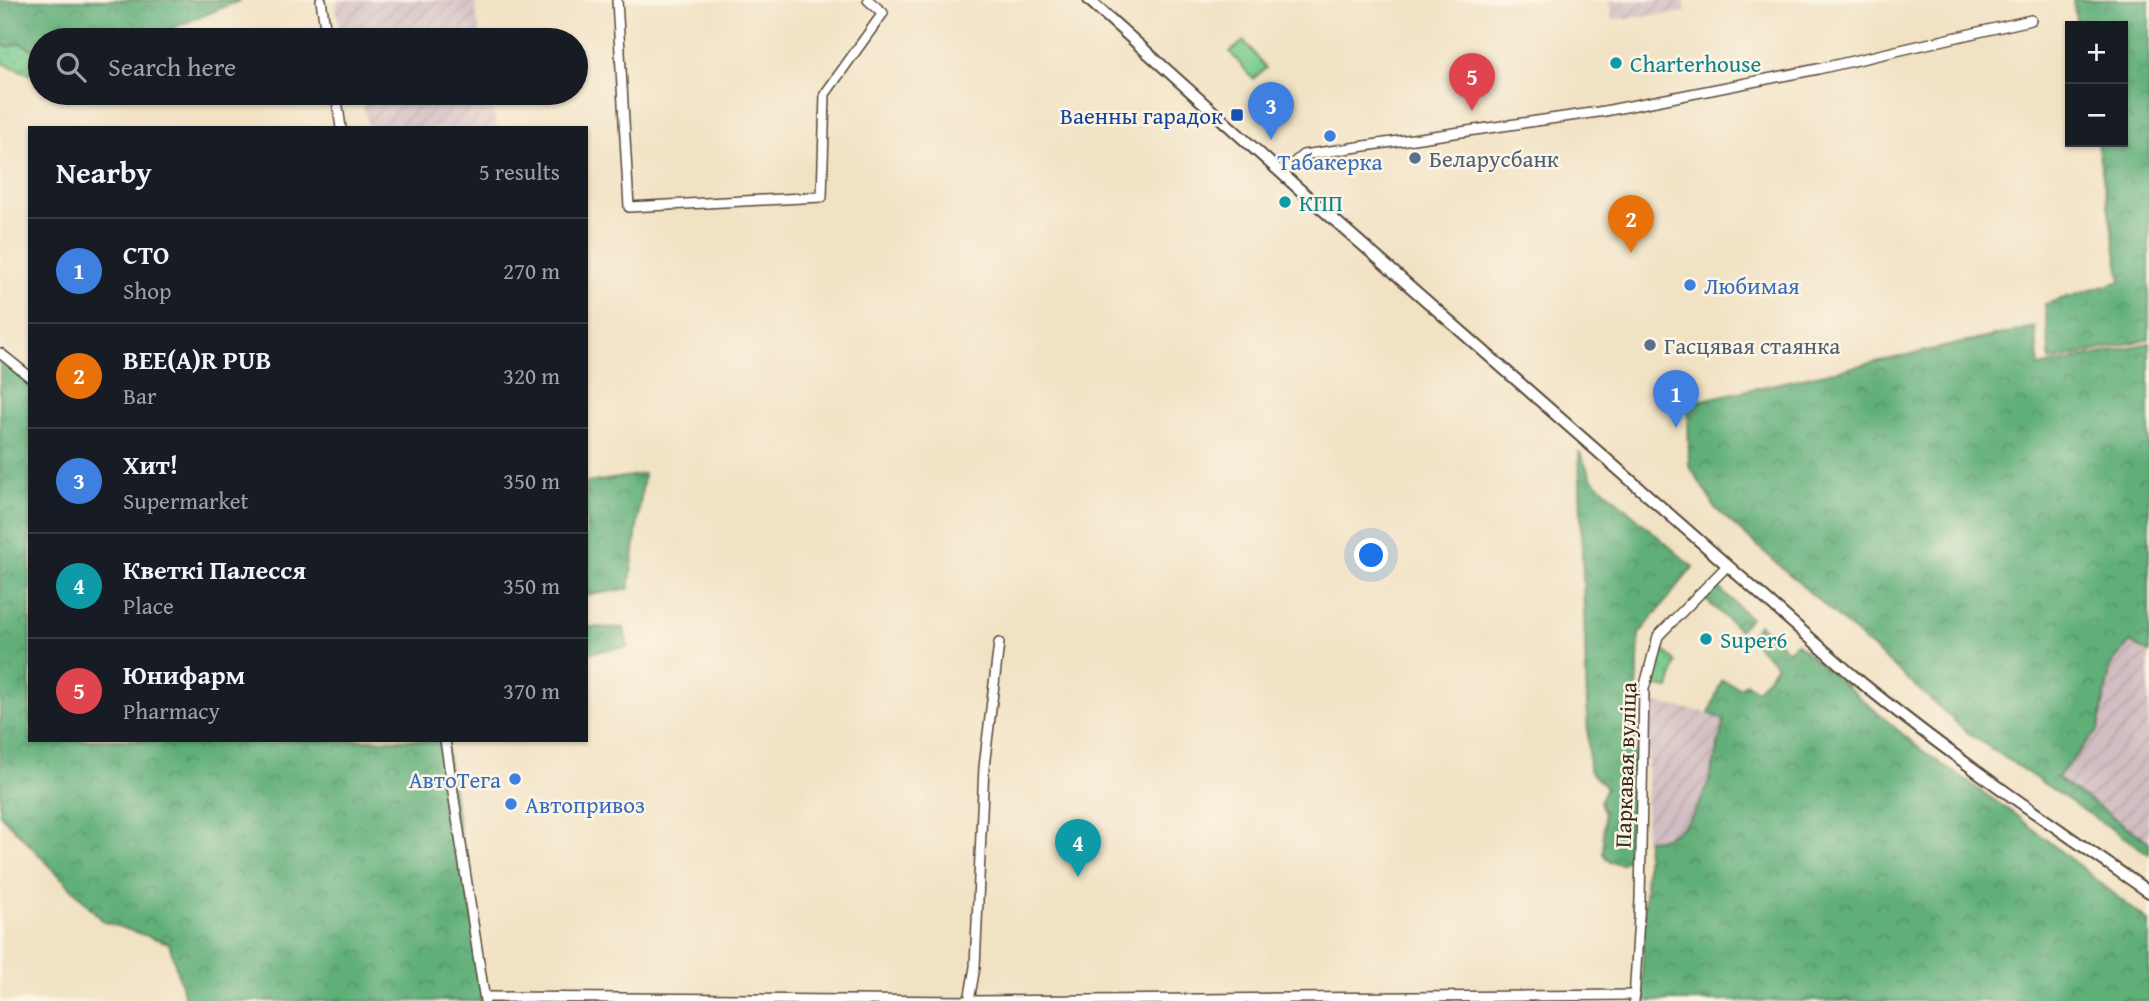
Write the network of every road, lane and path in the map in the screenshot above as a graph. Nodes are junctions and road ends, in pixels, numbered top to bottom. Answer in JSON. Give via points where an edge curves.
{"nodes":[{"id":1,"x":321,"y":0,"type":"edge"},
{"id":2,"x":617,"y":0,"type":"edge"},
{"id":3,"x":868,"y":0,"type":"edge"},
{"id":4,"x":1097,"y":2,"type":"edge"},
{"id":5,"x":2031,"y":20,"type":"dead end"},
{"id":6,"x":325,"y":28,"type":"edge"},
{"id":7,"x":338,"y":105,"type":"edge"},
{"id":8,"x":341,"y":126,"type":"edge"},
{"id":9,"x":1282,"y":173,"type":"junction"},
{"id":10,"x":0,"y":353,"type":"edge"},
{"id":11,"x":28,"y":375,"type":"edge"},
{"id":12,"x":1727,"y":566,"type":"junction"},
{"id":13,"x":999,"y":643,"type":"dead end"},
{"id":14,"x":445,"y":742,"type":"edge"},
{"id":15,"x":2149,"y":892,"type":"edge"},
{"id":16,"x":1634,"y":998,"type":"edge"},
{"id":17,"x":485,"y":999,"type":"edge"},
{"id":18,"x":970,"y":1001,"type":"edge"}],
"edges":[{"from":1,"to":6,"type":"street"},
{"from":2,"to":3,"type":"street","via":[[629,206],[822,197],[825,94],[883,13]]},
{"from":4,"to":9,"type":"main road"},
{"from":5,"to":9,"type":"street","via":[[1605,111],[1303,155]]},
{"from":7,"to":8,"type":"street"},
{"from":9,"to":12,"type":"main road"},
{"from":10,"to":11,"type":"street"},
{"from":12,"to":15,"type":"main road","via":[[1913,725]]},
{"from":12,"to":16,"type":"street","name":"Паркавая вуліца","via":[[1662,630],[1649,663],[1644,689]]},
{"from":13,"to":18,"type":"street","via":[[984,767]]},
{"from":14,"to":17,"type":"street"},
{"from":16,"to":18,"type":"street"},
{"from":17,"to":18,"type":"street"}]}
